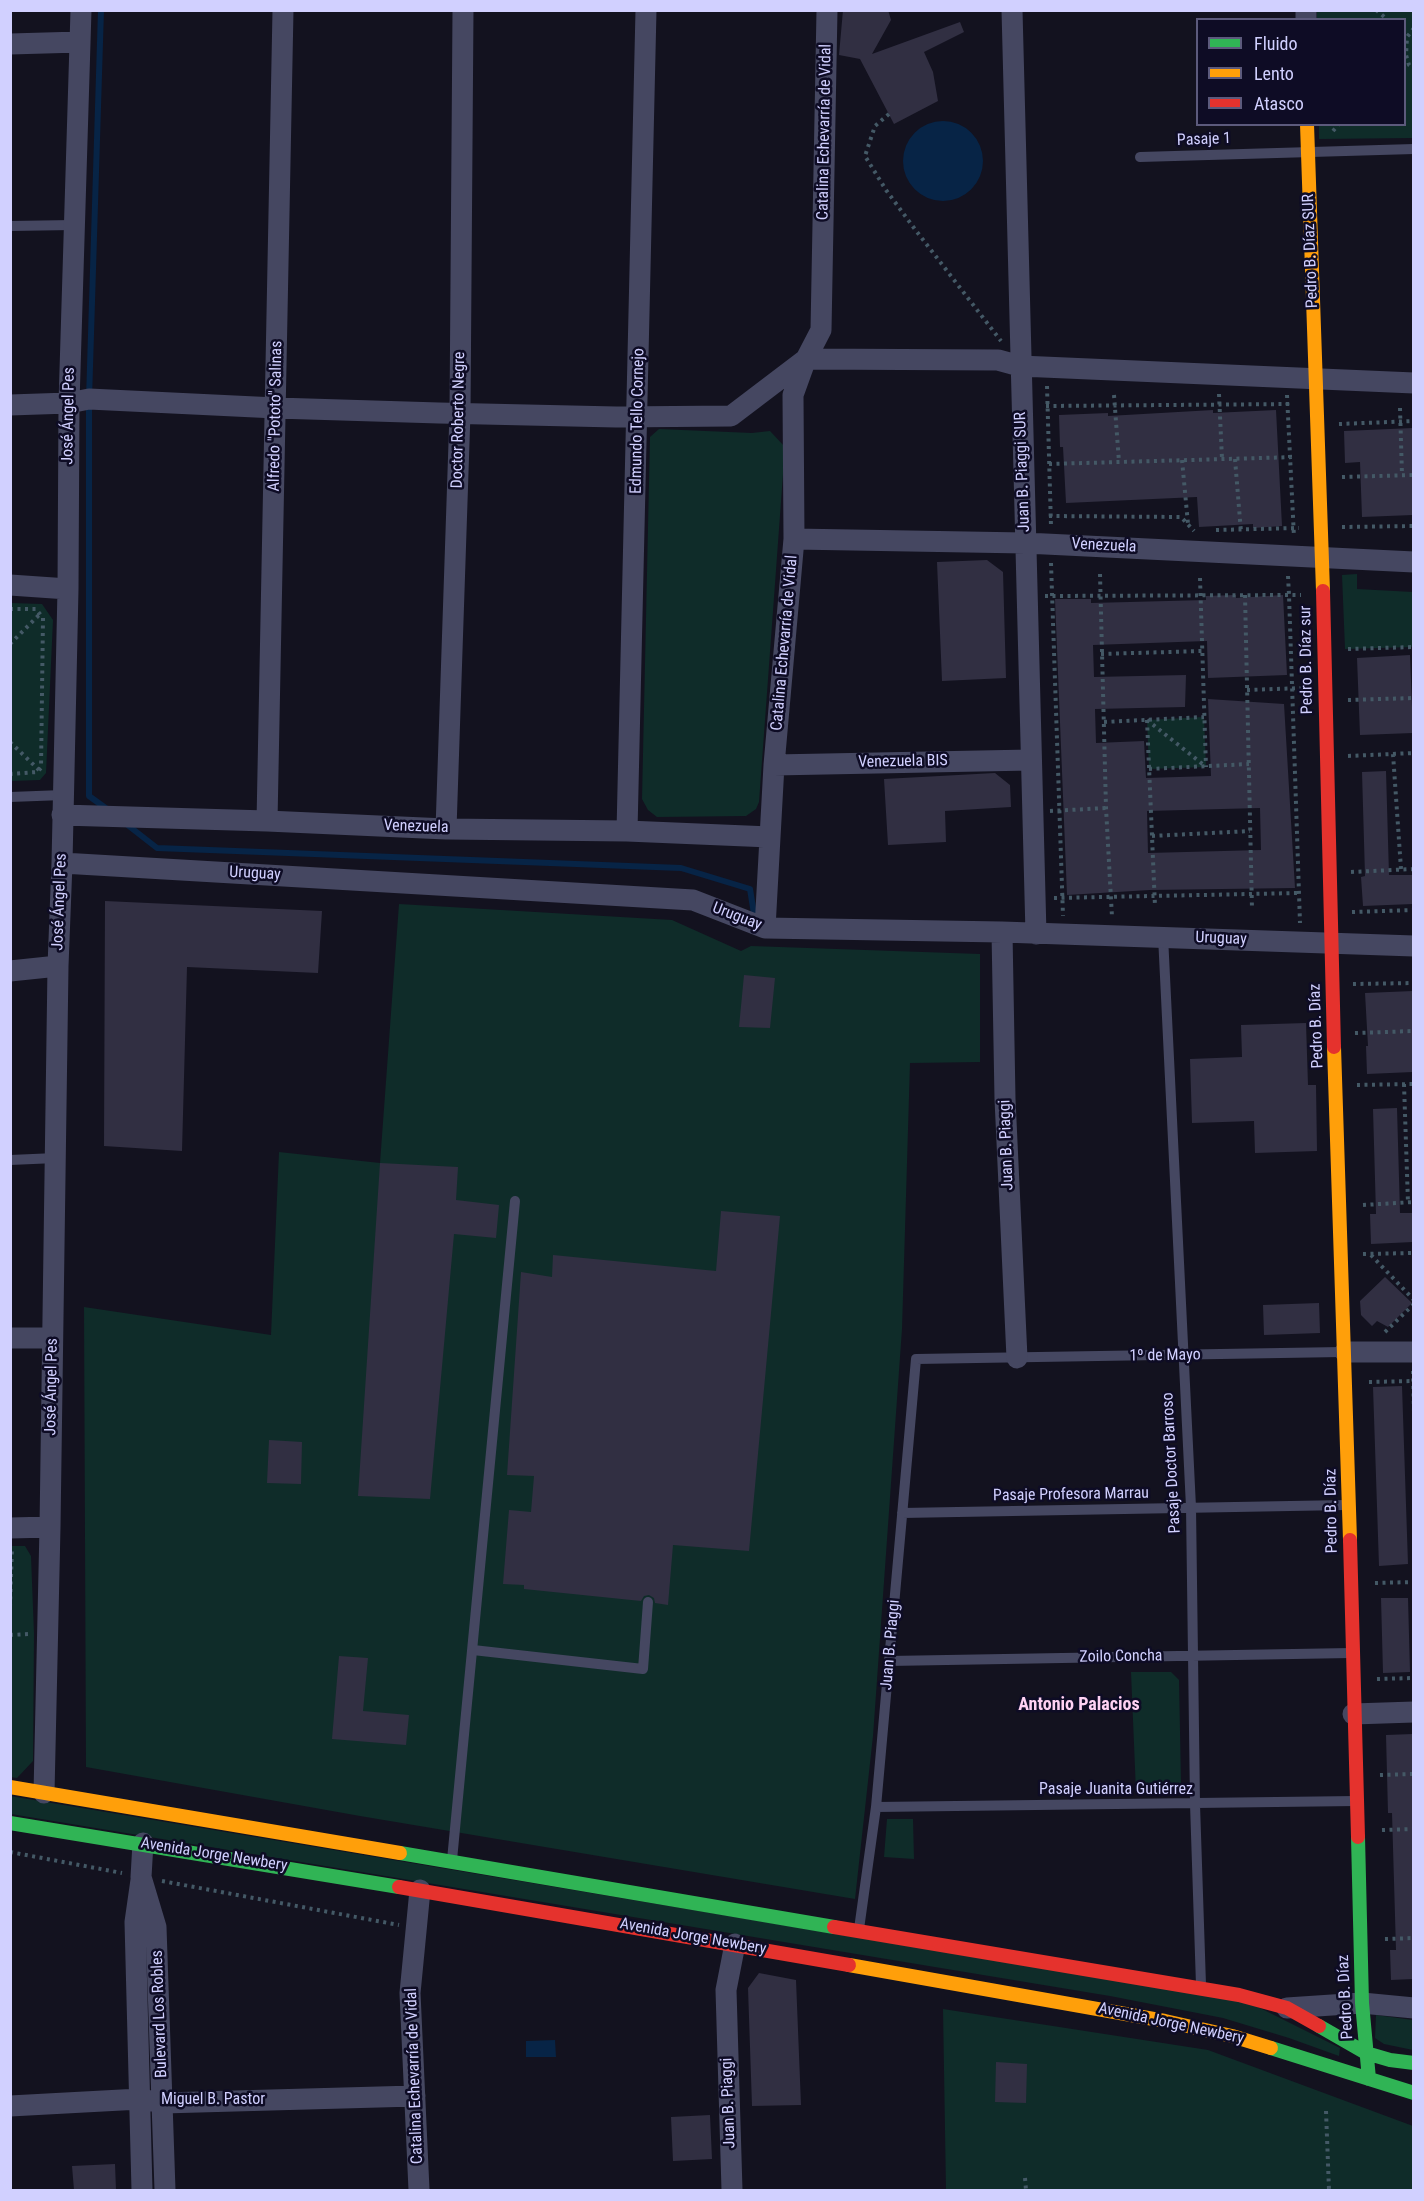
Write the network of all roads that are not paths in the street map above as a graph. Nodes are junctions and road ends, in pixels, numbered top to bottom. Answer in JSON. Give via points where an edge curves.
{"nodes":[{"id":1,"x":81,"y":10,"type":"edge"},
{"id":2,"x":283,"y":10,"type":"edge"},
{"id":3,"x":463,"y":10,"type":"edge"},
{"id":4,"x":646,"y":10,"type":"edge"},
{"id":5,"x":827,"y":10,"type":"edge"},
{"id":6,"x":1012,"y":10,"type":"edge"},
{"id":7,"x":80,"y":42,"type":"junction"},
{"id":8,"x":10,"y":44,"type":"edge"},
{"id":9,"x":1307,"y":126,"type":"edge"},
{"id":10,"x":1413,"y":149,"type":"edge"},
{"id":11,"x":1308,"y":152,"type":"junction"},
{"id":12,"x":1140,"y":157,"type":"dead end"},
{"id":13,"x":73,"y":225,"type":"junction"},
{"id":14,"x":10,"y":226,"type":"edge"},
{"id":15,"x":806,"y":359,"type":"junction"},
{"id":16,"x":1020,"y":366,"type":"junction"},
{"id":17,"x":1314,"y":377,"type":"junction"},
{"id":18,"x":1413,"y":383,"type":"edge"},
{"id":19,"x":69,"y":403,"type":"junction"},
{"id":20,"x":10,"y":405,"type":"edge"},
{"id":21,"x":276,"y":408,"type":"junction"},
{"id":22,"x":460,"y":413,"type":"junction"},
{"id":23,"x":638,"y":417,"type":"junction"},
{"id":24,"x":794,"y":539,"type":"junction"},
{"id":25,"x":1025,"y":543,"type":"junction"},
{"id":26,"x":1322,"y":557,"type":"junction"},
{"id":27,"x":1413,"y":562,"type":"edge"},
{"id":28,"x":10,"y":585,"type":"edge"},
{"id":29,"x":68,"y":589,"type":"junction"},
{"id":30,"x":1031,"y":760,"type":"junction"},
{"id":31,"x":774,"y":765,"type":"junction"},
{"id":32,"x":10,"y":797,"type":"edge"},
{"id":33,"x":62,"y":805,"type":"junction"},
{"id":34,"x":267,"y":821,"type":"junction"},
{"id":35,"x":447,"y":829,"type":"junction"},
{"id":36,"x":627,"y":831,"type":"junction"},
{"id":37,"x":770,"y":837,"type":"junction"},
{"id":38,"x":62,"y":863,"type":"junction"},
{"id":39,"x":765,"y":928,"type":"junction"},
{"id":40,"x":1002,"y":932,"type":"junction"},
{"id":41,"x":1036,"y":934,"type":"junction"},
{"id":42,"x":1163,"y":936,"type":"junction"},
{"id":43,"x":1330,"y":942,"type":"junction"},
{"id":44,"x":1413,"y":946,"type":"edge"},
{"id":45,"x":58,"y":966,"type":"junction"},
{"id":46,"x":10,"y":971,"type":"edge"},
{"id":47,"x":56,"y":1158,"type":"junction"},
{"id":48,"x":10,"y":1160,"type":"edge"},
{"id":49,"x":515,"y":1201,"type":"dead end"},
{"id":50,"x":10,"y":1338,"type":"edge"},
{"id":51,"x":52,"y":1338,"type":"junction"},
{"id":52,"x":1345,"y":1352,"type":"junction"},
{"id":53,"x":1413,"y":1352,"type":"edge"},
{"id":54,"x":1183,"y":1356,"type":"junction"},
{"id":55,"x":1017,"y":1358,"type":"junction"},
{"id":56,"x":916,"y":1359,"type":"joint"},
{"id":57,"x":1349,"y":1505,"type":"junction"},
{"id":58,"x":1191,"y":1507,"type":"junction"},
{"id":59,"x":902,"y":1513,"type":"junction"},
{"id":60,"x":50,"y":1527,"type":"junction"},
{"id":61,"x":11,"y":1537,"type":"edge"},
{"id":62,"x":648,"y":1602,"type":"dead end"},
{"id":63,"x":473,"y":1650,"type":"junction"},
{"id":64,"x":1352,"y":1653,"type":"junction"},
{"id":65,"x":1193,"y":1656,"type":"junction"},
{"id":66,"x":889,"y":1661,"type":"junction"},
{"id":67,"x":1413,"y":1712,"type":"edge"},
{"id":68,"x":1353,"y":1714,"type":"junction"},
{"id":69,"x":10,"y":1788,"type":"edge"},
{"id":70,"x":44,"y":1793,"type":"junction"},
{"id":71,"x":1356,"y":1801,"type":"junction"},
{"id":72,"x":1195,"y":1804,"type":"junction"},
{"id":73,"x":876,"y":1807,"type":"junction"},
{"id":74,"x":10,"y":1823,"type":"edge"},
{"id":75,"x":143,"y":1843,"type":"junction"},
{"id":76,"x":452,"y":1863,"type":"junction"},
{"id":77,"x":141,"y":1877,"type":"junction"},
{"id":78,"x":420,"y":1890,"type":"junction"},
{"id":79,"x":859,"y":1930,"type":"junction"},
{"id":80,"x":735,"y":1944,"type":"junction"},
{"id":81,"x":1201,"y":1989,"type":"junction"},
{"id":82,"x":1362,"y":2002,"type":"junction"},
{"id":83,"x":1287,"y":2008,"type":"junction"},
{"id":84,"x":1413,"y":2008,"type":"edge"},
{"id":85,"x":1366,"y":2053,"type":"junction"},
{"id":86,"x":1413,"y":2063,"type":"edge"},
{"id":87,"x":1369,"y":2079,"type":"junction"},
{"id":88,"x":1413,"y":2093,"type":"edge"},
{"id":89,"x":415,"y":2096,"type":"junction"},
{"id":90,"x":140,"y":2098,"type":"junction"},
{"id":91,"x":163,"y":2103,"type":"junction"},
{"id":92,"x":10,"y":2106,"type":"edge"},
{"id":93,"x":142,"y":2190,"type":"edge"},
{"id":94,"x":165,"y":2190,"type":"edge"},
{"id":95,"x":419,"y":2190,"type":"edge"},
{"id":96,"x":732,"y":2190,"type":"edge"}],
"edges":[{"from":1,"to":7,"type":"street","name":"José Ángel Pes"},
{"from":2,"to":21,"type":"street","name":"Alfredo \"Pototo\" Salinas"},
{"from":3,"to":22,"type":"street","name":"Doctor Roberto Negre"},
{"from":4,"to":23,"type":"street","name":"Edmundo Tello Cornejo"},
{"from":5,"to":15,"type":"street","name":"Catalina Echevarría de Vidal","via":[[821,330]]},
{"from":6,"to":16,"type":"street","name":"Juan B. Piaggi SUR"},
{"from":7,"to":8,"type":"street"},
{"from":7,"to":13,"type":"street","name":"José Ángel Pes"},
{"from":9,"to":11,"type":"main road","name":"Pedro B. Díaz SUR"},
{"from":10,"to":11,"type":"lane","name":"Pasaje 1"},
{"from":11,"to":12,"type":"lane","name":"Pasaje 1"},
{"from":11,"to":17,"type":"main road","name":"Pedro B. Díaz SUR"},
{"from":13,"to":14,"type":"lane"},
{"from":13,"to":19,"type":"street","name":"José Ángel Pes"},
{"from":15,"to":16,"type":"street","via":[[998,360]]},
{"from":15,"to":23,"type":"street","via":[[731,416]]},
{"from":15,"to":24,"type":"street","name":"Catalina Echevarría de Vidal","via":[[793,395]]},
{"from":16,"to":17,"type":"street"},
{"from":16,"to":25,"type":"street","name":"Juan B. Piaggi SUR"},
{"from":17,"to":18,"type":"street"},
{"from":17,"to":26,"type":"main road","name":"Pedro B. Díaz sur"},
{"from":19,"to":20,"type":"street"},
{"from":19,"to":21,"type":"street","via":[[89,399]]},
{"from":19,"to":29,"type":"street","name":"José Ángel Pes"},
{"from":21,"to":22,"type":"street"},
{"from":21,"to":34,"type":"street","name":"Alfredo \"Pototo\" Salinas"},
{"from":22,"to":23,"type":"street"},
{"from":22,"to":35,"type":"street","name":"Doctor Roberto Negre"},
{"from":23,"to":36,"type":"street","name":"Edmundo Tello Cornejo"},
{"from":24,"to":25,"type":"street","name":"Venezuela"},
{"from":24,"to":31,"type":"street","name":"Catalina Echevarría de Vidal"},
{"from":25,"to":26,"type":"street","name":"Venezuela"},
{"from":25,"to":30,"type":"street","name":"Juan B. Piaggi SUR"},
{"from":26,"to":27,"type":"street","name":"Venezuela"},
{"from":26,"to":43,"type":"main road","name":"Pedro B. Díaz sur"},
{"from":28,"to":29,"type":"street"},
{"from":29,"to":33,"type":"street","name":"José Ángel Pes"},
{"from":30,"to":31,"type":"street","name":"Venezuela BIS"},
{"from":30,"to":41,"type":"street","name":"Juan B. Piaggi SUR"},
{"from":31,"to":37,"type":"street","name":"Catalina Echevarría de Vidal"},
{"from":32,"to":33,"type":"lane"},
{"from":33,"to":34,"type":"street","name":"Venezuela"},
{"from":33,"to":38,"type":"street","name":"José Ángel Pes"},
{"from":34,"to":35,"type":"street","name":"Venezuela"},
{"from":35,"to":36,"type":"street","name":"Venezuela"},
{"from":36,"to":37,"type":"street","name":"Venezuela"},
{"from":37,"to":39,"type":"street","name":"Catalina Echevarría de Vidal"},
{"from":38,"to":39,"type":"street","name":"Uruguay","via":[[693,900]]},
{"from":38,"to":45,"type":"street","name":"José Ángel Pes"},
{"from":39,"to":40,"type":"street","name":"Uruguay"},
{"from":40,"to":41,"type":"street","name":"Uruguay"},
{"from":40,"to":55,"type":"street","name":"Juan B. Piaggi"},
{"from":41,"to":42,"type":"street","name":"Uruguay"},
{"from":42,"to":43,"type":"street","name":"Uruguay"},
{"from":42,"to":54,"type":"lane","name":"Pasaje Doctor Barroso"},
{"from":43,"to":44,"type":"street","name":"Uruguay"},
{"from":43,"to":52,"type":"main road","name":"Pedro B. Díaz"},
{"from":45,"to":46,"type":"street"},
{"from":45,"to":47,"type":"street","name":"José Ángel Pes"},
{"from":47,"to":48,"type":"lane"},
{"from":47,"to":51,"type":"street","name":"José Ángel Pes"},
{"from":49,"to":63,"type":"lane"},
{"from":50,"to":51,"type":"street"},
{"from":51,"to":60,"type":"street","name":"José Ángel Pes"},
{"from":52,"to":53,"type":"street","name":"1º de Mayo"},
{"from":52,"to":54,"type":"lane","name":"1º de Mayo"},
{"from":52,"to":57,"type":"main road","name":"Pedro B. Díaz"},
{"from":54,"to":55,"type":"lane","name":"1º de Mayo"},
{"from":54,"to":58,"type":"lane","name":"Pasaje Doctor Barroso"},
{"from":55,"to":56,"type":"lane","name":"1º de Mayo"},
{"from":56,"to":59,"type":"lane","name":"Juan B. Piaggi"},
{"from":57,"to":58,"type":"lane","name":"Pasaje Profesora Marrau"},
{"from":57,"to":64,"type":"main road","name":"Pedro B. Díaz"},
{"from":58,"to":59,"type":"lane","name":"Pasaje Profesora Marrau"},
{"from":58,"to":65,"type":"lane","name":"Pasaje Doctor Barroso"},
{"from":59,"to":66,"type":"lane","name":"Juan B. Piaggi"},
{"from":60,"to":61,"type":"street"},
{"from":60,"to":70,"type":"street","name":"José Ángel Pes"},
{"from":62,"to":63,"type":"lane","via":[[643,1669]]},
{"from":63,"to":76,"type":"lane"},
{"from":64,"to":65,"type":"lane","name":"Zoilo Concha"},
{"from":64,"to":68,"type":"main road","name":"Pedro B. Díaz"},
{"from":65,"to":66,"type":"lane","name":"Zoilo Concha"},
{"from":65,"to":72,"type":"lane","name":"Pasaje Doctor Barroso"},
{"from":66,"to":73,"type":"lane","name":"Juan B. Piaggi"},
{"from":67,"to":68,"type":"street"},
{"from":68,"to":71,"type":"main road","name":"Pedro B. Díaz"},
{"from":69,"to":70,"type":"main road","name":"Avenida Jorge Newbery"},
{"from":70,"to":76,"type":"main road","name":"Avenida Jorge Newbery"},
{"from":71,"to":72,"type":"lane","name":"Pasaje Juanita Gutiérrez"},
{"from":71,"to":82,"type":"main road","name":"Pedro B. Díaz"},
{"from":72,"to":73,"type":"lane","name":"Pasaje Juanita Gutiérrez"},
{"from":72,"to":81,"type":"lane","name":"Pasaje Doctor Barroso"},
{"from":73,"to":79,"type":"lane","name":"Juan B. Piaggi"},
{"from":74,"to":75,"type":"main road","name":"Avenida Jorge Newbery"},
{"from":75,"to":77,"type":"street","name":"Bulevard Los Robles"},
{"from":75,"to":78,"type":"main road","name":"Avenida Jorge Newbery"},
{"from":76,"to":79,"type":"main road","name":"Avenida Jorge Newbery"},
{"from":77,"to":90,"type":"street","name":"Bulevard Los Robles","via":[[135,1922]]},
{"from":77,"to":91,"type":"street","name":"Bulevard Los Robles","via":[[156,1927]]},
{"from":78,"to":80,"type":"main road","name":"Avenida Jorge Newbery"},
{"from":78,"to":89,"type":"street","name":"Catalina Echevarría de Vidal","via":[[410,1993]]},
{"from":79,"to":81,"type":"main road","name":"Avenida Jorge Newbery"},
{"from":80,"to":87,"type":"main road","name":"Avenida Jorge Newbery","via":[[1165,2021],[1232,2036]]},
{"from":80,"to":96,"type":"street","name":"Juan B. Piaggi","via":[[726,1990]]},
{"from":81,"to":83,"type":"main road","name":"Avenida Jorge Newbery"},
{"from":82,"to":83,"type":"street","name":"Avenida Jorge Newbery"},
{"from":82,"to":84,"type":"street"},
{"from":82,"to":85,"type":"main road","name":"Pedro B. Díaz"},
{"from":83,"to":85,"type":"main road","name":"Avenida Jorge Newbery"},
{"from":85,"to":86,"type":"main road"},
{"from":85,"to":87,"type":"main road","name":"Pedro B. Díaz"},
{"from":87,"to":88,"type":"main road","name":"Avenida Jorge Newbery"},
{"from":89,"to":91,"type":"street","name":"Miguel B. Pastor"},
{"from":89,"to":95,"type":"street","name":"Catalina Echevarría de Vidal"},
{"from":90,"to":91,"type":"street","name":"Miguel B. Pastor"},
{"from":90,"to":92,"type":"street","name":"Miguel B. Pastor"},
{"from":90,"to":93,"type":"street","name":"Bulevard Los Robles"},
{"from":91,"to":94,"type":"street","name":"Bulevard Los Robles"}]}
